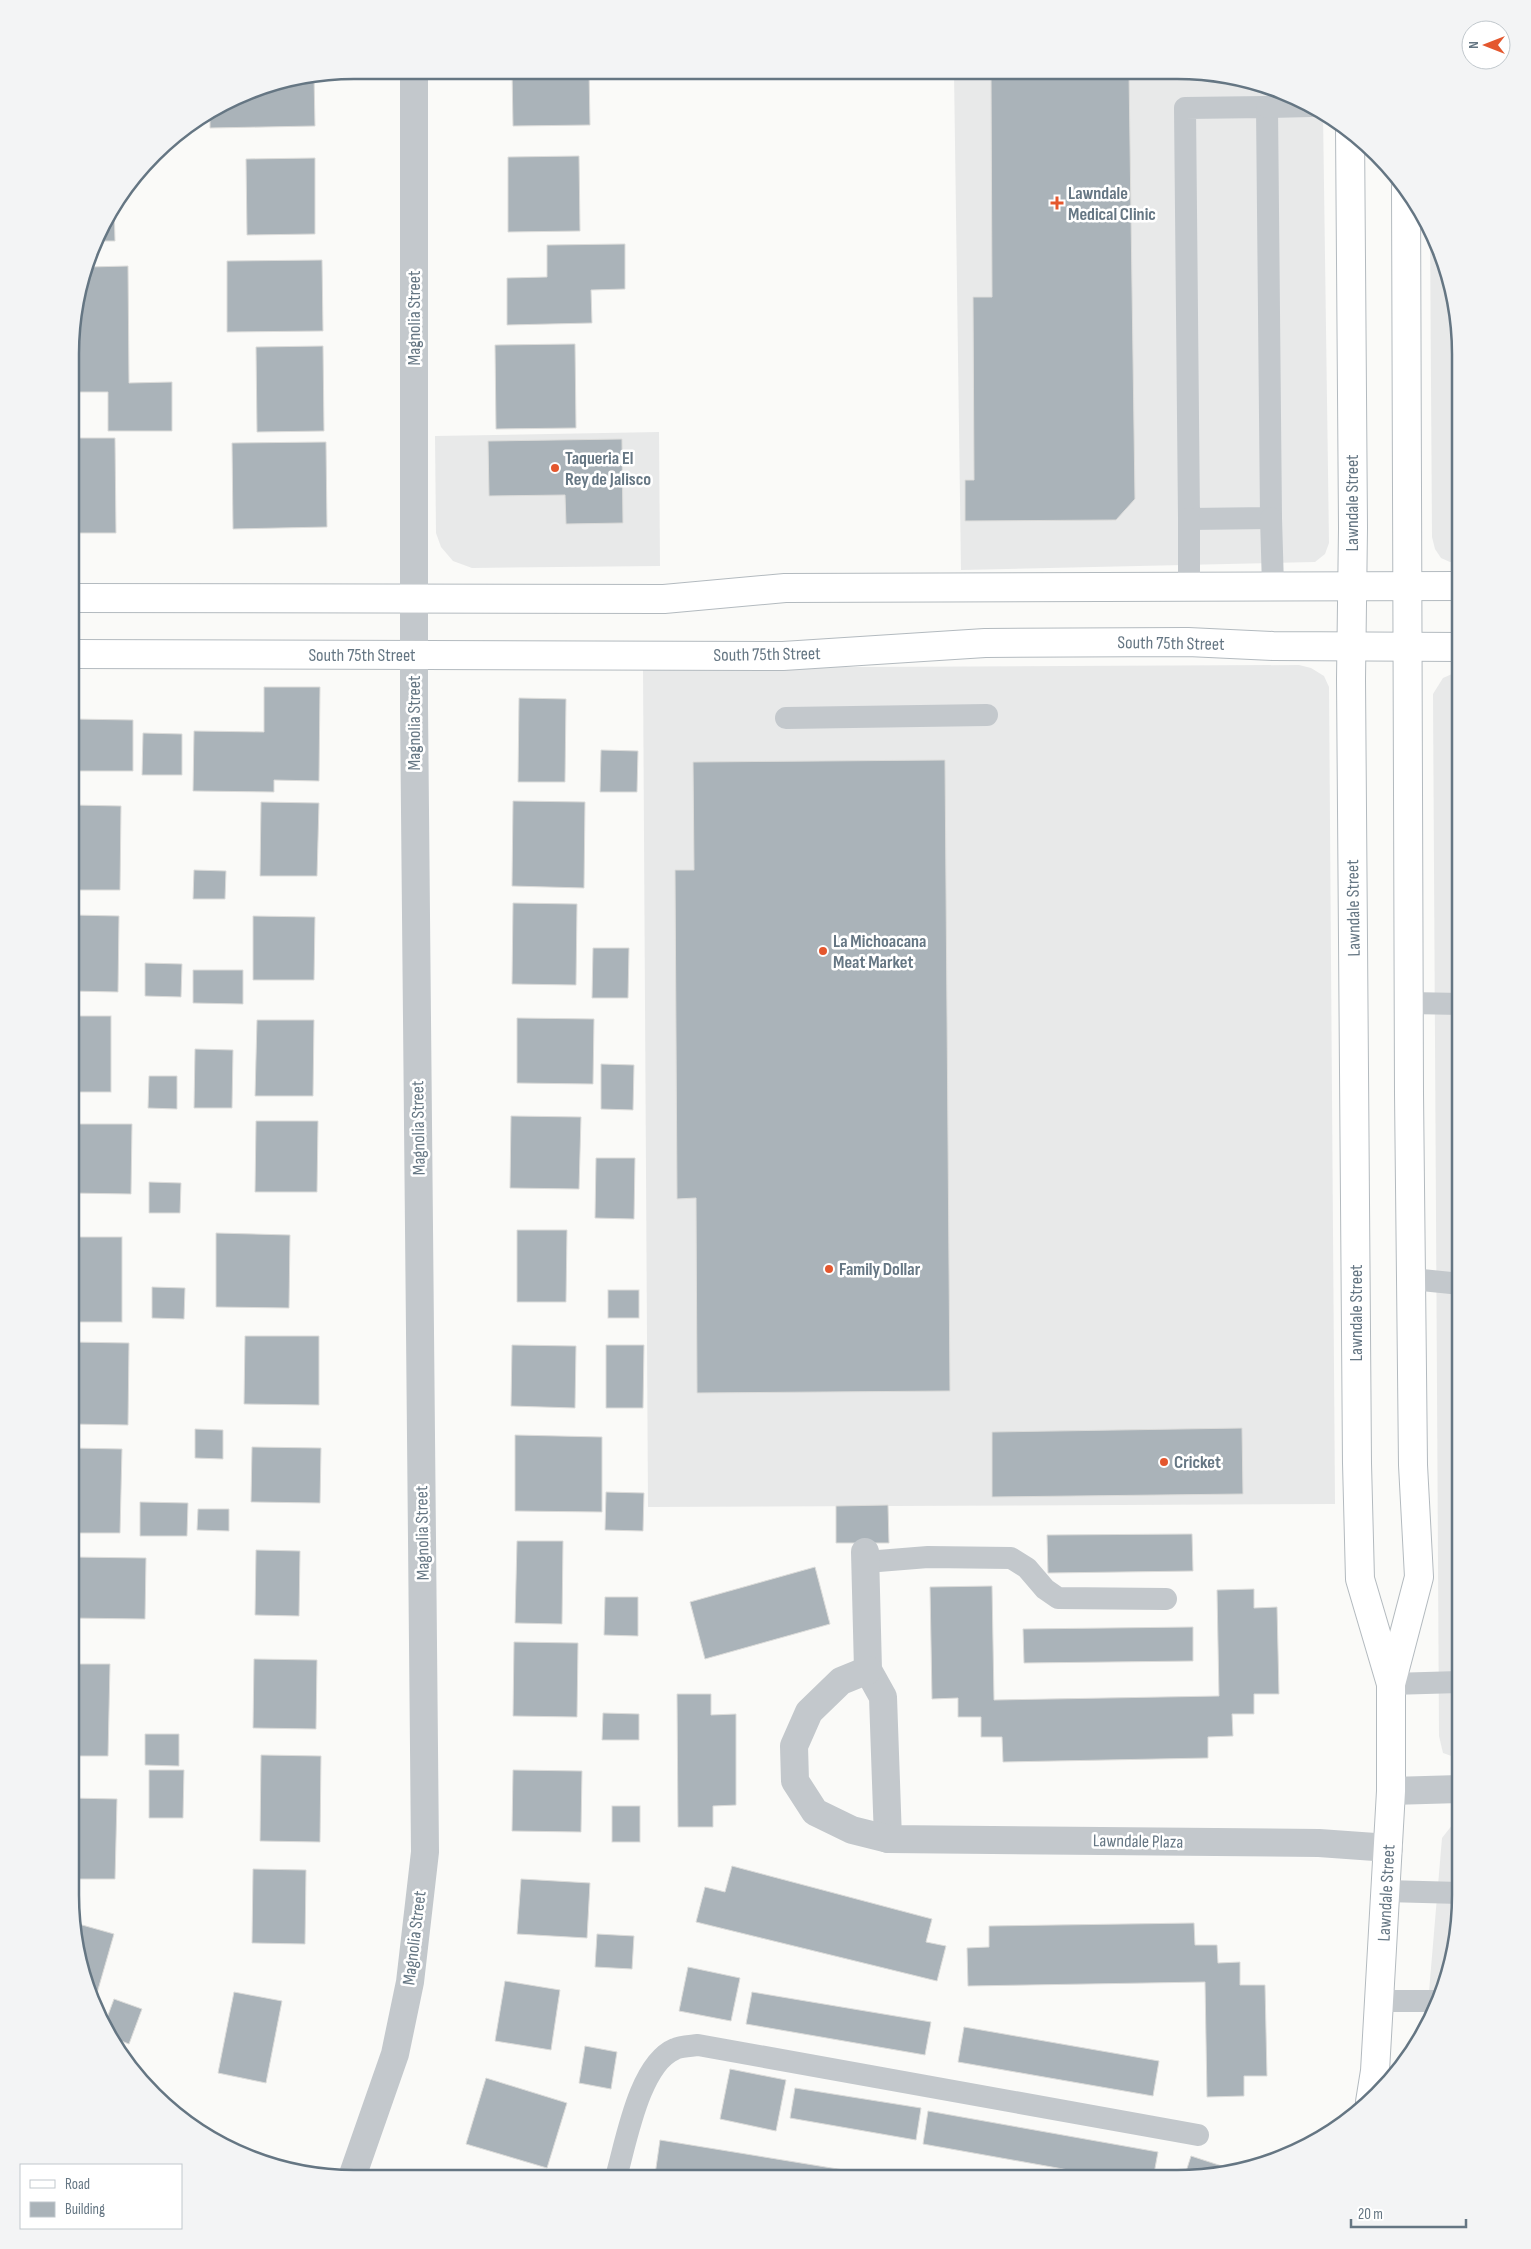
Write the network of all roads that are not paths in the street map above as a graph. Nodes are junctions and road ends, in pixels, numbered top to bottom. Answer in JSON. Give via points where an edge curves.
{"nodes":[{"id":1,"x":414,"y":79,"type":"edge"},
{"id":2,"x":1281,"y":102,"type":"edge"},
{"id":3,"x":1350,"y":140,"type":"edge"},
{"id":4,"x":1406,"y":201,"type":"edge"},
{"id":5,"x":1271,"y":518,"type":"junction"},
{"id":6,"x":1188,"y":519,"type":"junction"},
{"id":7,"x":1352,"y":585,"type":"junction"},
{"id":8,"x":1189,"y":586,"type":"junction"},
{"id":9,"x":1273,"y":586,"type":"junction"},
{"id":10,"x":1406,"y":586,"type":"junction"},
{"id":11,"x":1452,"y":586,"type":"edge"},
{"id":12,"x":79,"y":598,"type":"edge"},
{"id":13,"x":414,"y":599,"type":"junction"},
{"id":14,"x":1351,"y":646,"type":"junction"},
{"id":15,"x":1406,"y":646,"type":"junction"},
{"id":16,"x":1452,"y":647,"type":"edge"},
{"id":17,"x":79,"y":654,"type":"edge"},
{"id":18,"x":414,"y":655,"type":"junction"},
{"id":19,"x":986,"y":715,"type":"dead end"},
{"id":20,"x":786,"y":718,"type":"dead end"},
{"id":21,"x":1410,"y":1003,"type":"junction"},
{"id":22,"x":1452,"y":1004,"type":"edge"},
{"id":23,"x":1412,"y":1279,"type":"junction"},
{"id":24,"x":1452,"y":1283,"type":"edge"},
{"id":25,"x":865,"y":1557,"type":"joint"},
{"id":26,"x":1166,"y":1599,"type":"dead end"},
{"id":27,"x":868,"y":1670,"type":"junction"},
{"id":28,"x":1452,"y":1682,"type":"edge"},
{"id":29,"x":1390,"y":1684,"type":"junction"},
{"id":30,"x":1452,"y":1789,"type":"edge"},
{"id":31,"x":1391,"y":1791,"type":"junction"},
{"id":32,"x":888,"y":1839,"type":"junction"},
{"id":33,"x":1389,"y":1848,"type":"junction"},
{"id":34,"x":1386,"y":1891,"type":"junction"},
{"id":35,"x":1452,"y":1894,"type":"edge"},
{"id":36,"x":1379,"y":2001,"type":"junction"},
{"id":37,"x":1431,"y":2001,"type":"edge"},
{"id":38,"x":1372,"y":2090,"type":"edge"},
{"id":39,"x":1198,"y":2135,"type":"dead end"},
{"id":40,"x":354,"y":2170,"type":"edge"},
{"id":41,"x":618,"y":2170,"type":"edge"}],
"edges":[{"from":1,"to":13,"type":"street","name":"Magnolia Street"},
{"from":2,"to":5,"type":"lane"},
{"from":2,"to":6,"type":"lane","via":[[1185,108]]},
{"from":3,"to":7,"type":"main road","name":"Lawndale Street"},
{"from":4,"to":10,"type":"main road","name":"Lawndale Street"},
{"from":5,"to":6,"type":"lane"},
{"from":5,"to":9,"type":"lane"},
{"from":6,"to":8,"type":"lane"},
{"from":7,"to":9,"type":"main road"},
{"from":7,"to":10,"type":"main road"},
{"from":7,"to":14,"type":"main road","name":"Lawndale Street"},
{"from":8,"to":9,"type":"main road"},
{"from":8,"to":13,"type":"main road","via":[[785,588],[664,599]]},
{"from":10,"to":11,"type":"main road"},
{"from":10,"to":15,"type":"main road","name":"Lawndale Street"},
{"from":12,"to":13,"type":"main road"},
{"from":13,"to":18,"type":"street","name":"Magnolia Street"},
{"from":14,"to":15,"type":"main road","name":"South 75th Street"},
{"from":14,"to":18,"type":"main road","name":"South 75th Street","via":[[1188,642],[985,643],[783,656]]},
{"from":14,"to":29,"type":"main road","name":"Lawndale Street","via":[[1360,1579]]},
{"from":15,"to":16,"type":"main road","name":"South 75th Street"},
{"from":15,"to":21,"type":"main road","name":"Lawndale Street"},
{"from":17,"to":18,"type":"main road","name":"South 75th Street"},
{"from":18,"to":40,"type":"street","name":"Magnolia Street","via":[[425,1852],[410,1982],[395,2054]]},
{"from":19,"to":20,"type":"lane"},
{"from":21,"to":22,"type":"lane"},
{"from":21,"to":23,"type":"main road","name":"Lawndale Street"},
{"from":23,"to":24,"type":"lane"},
{"from":23,"to":29,"type":"main road","name":"Lawndale Street","via":[[1413,1465],[1419,1577]]},
{"from":25,"to":26,"type":"lane","via":[[1011,1558],[1028,1568],[1045,1589],[1058,1598]]},
{"from":25,"to":27,"type":"street"},
{"from":27,"to":32,"type":"street","via":[[883,1697]]},
{"from":27,"to":32,"type":"street","name":"Lawndale Plaza","via":[[841,1681],[809,1712],[794,1746],[795,1781],[815,1812],[852,1830]]},
{"from":28,"to":29,"type":"lane"},
{"from":29,"to":31,"type":"main road","name":"Lawndale Street"},
{"from":30,"to":31,"type":"street"},
{"from":31,"to":33,"type":"main road","name":"Lawndale Street"},
{"from":32,"to":33,"type":"street","name":"Lawndale Plaza","via":[[1319,1843]]},
{"from":33,"to":34,"type":"main road","name":"Lawndale Street"},
{"from":34,"to":35,"type":"lane"},
{"from":34,"to":36,"type":"main road","name":"Lawndale Street"},
{"from":36,"to":37,"type":"lane"},
{"from":36,"to":38,"type":"main road","name":"Lawndale Street"},
{"from":39,"to":41,"type":"lane","via":[[698,2045],[674,2049],[653,2067],[637,2102]]}]}
